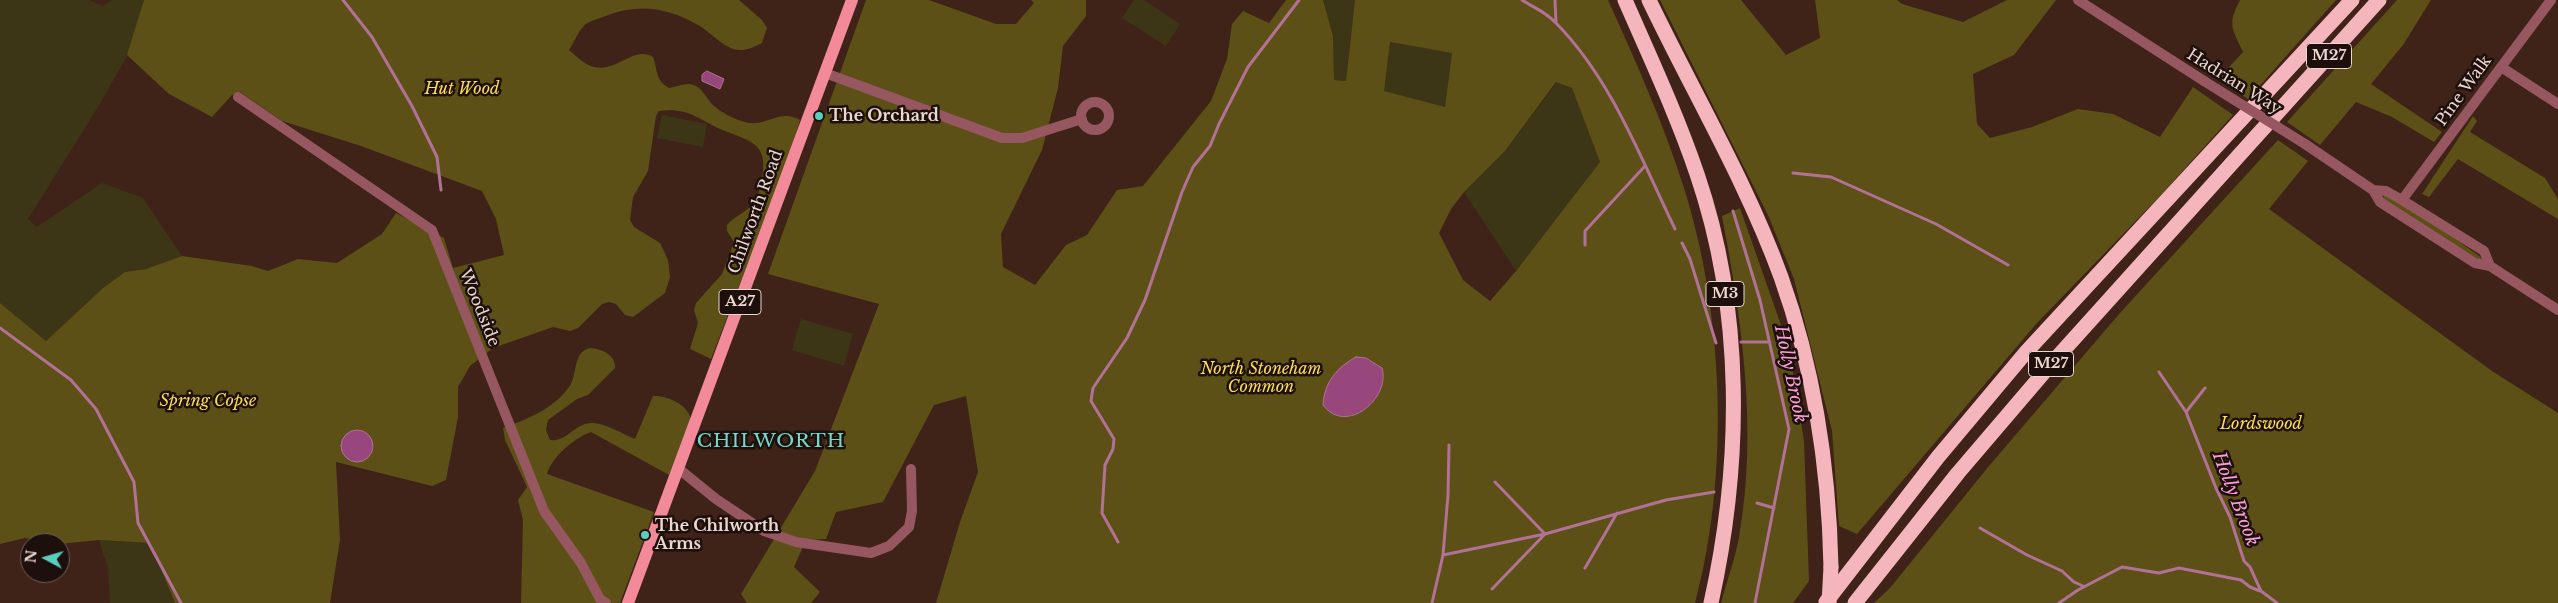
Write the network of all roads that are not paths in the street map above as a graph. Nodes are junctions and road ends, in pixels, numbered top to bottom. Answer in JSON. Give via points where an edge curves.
{"nodes":[{"id":1,"x":852,"y":0,"type":"edge"},
{"id":2,"x":1625,"y":0,"type":"edge"},
{"id":3,"x":1649,"y":0,"type":"edge"},
{"id":4,"x":2078,"y":0,"type":"edge"},
{"id":5,"x":2352,"y":0,"type":"edge"},
{"id":6,"x":2379,"y":0,"type":"edge"},
{"id":7,"x":2551,"y":0,"type":"edge"},
{"id":8,"x":2500,"y":67,"type":"junction"},
{"id":9,"x":825,"y":73,"type":"junction"},
{"id":10,"x":238,"y":97,"type":"dead end"},
{"id":11,"x":2558,"y":104,"type":"edge"},
{"id":12,"x":1082,"y":119,"type":"dead end"},
{"id":13,"x":2373,"y":190,"type":"junction"},
{"id":14,"x":2402,"y":200,"type":"junction"},
{"id":15,"x":2490,"y":266,"type":"junction"},
{"id":16,"x":2558,"y":310,"type":"edge"},
{"id":17,"x":679,"y":469,"type":"junction"},
{"id":18,"x":911,"y":469,"type":"dead end"},
{"id":19,"x":599,"y":602,"type":"edge"},
{"id":20,"x":628,"y":603,"type":"edge"},
{"id":21,"x":1711,"y":603,"type":"edge"},
{"id":22,"x":1825,"y":603,"type":"edge"},
{"id":23,"x":1829,"y":603,"type":"edge"},
{"id":24,"x":1855,"y":603,"type":"edge"}],
"edges":[{"from":1,"to":9,"type":"main road","name":"Chilworth Road","number":"A27"},
{"from":2,"to":21,"type":"highway","number":"M3","via":[[1698,175],[1724,288],[1732,368],[1734,438],[1721,559]]},
{"from":3,"to":23,"type":"highway","bridge":true,"via":[[1753,210],[1781,277],[1804,354],[1818,423],[1831,532]]},
{"from":4,"to":13,"type":"street","name":"Hadrian Way","bridge":true},
{"from":5,"to":22,"type":"highway","number":"M27","via":[[2027,351],[1938,457]]},
{"from":6,"to":24,"type":"highway","number":"M27","via":[[2052,364],[1958,474]]},
{"from":7,"to":8,"type":"street","name":"Pine Walk"},
{"from":8,"to":11,"type":"street"},
{"from":8,"to":14,"type":"street","name":"Pine Walk"},
{"from":9,"to":12,"type":"street","via":[[1002,138],[1022,138]]},
{"from":9,"to":17,"type":"main road","name":"Chilworth Road","number":"A27"},
{"from":10,"to":19,"type":"street","name":"Woodside","via":[[432,230],[544,511],[581,563]]},
{"from":13,"to":14,"type":"street","name":"Hadrian Way","via":[[2386,191]]},
{"from":13,"to":15,"type":"street","name":"Hadrian Way","via":[[2380,202],[2475,263]]},
{"from":14,"to":15,"type":"street","name":"Hadrian Way","via":[[2484,251]]},
{"from":15,"to":16,"type":"street","name":"Hadrian Way"},
{"from":17,"to":18,"type":"street","via":[[764,531],[796,542],[871,553],[889,546],[909,527]]},
{"from":17,"to":20,"type":"main road","name":"Chilworth Road","number":"A27"}]}
